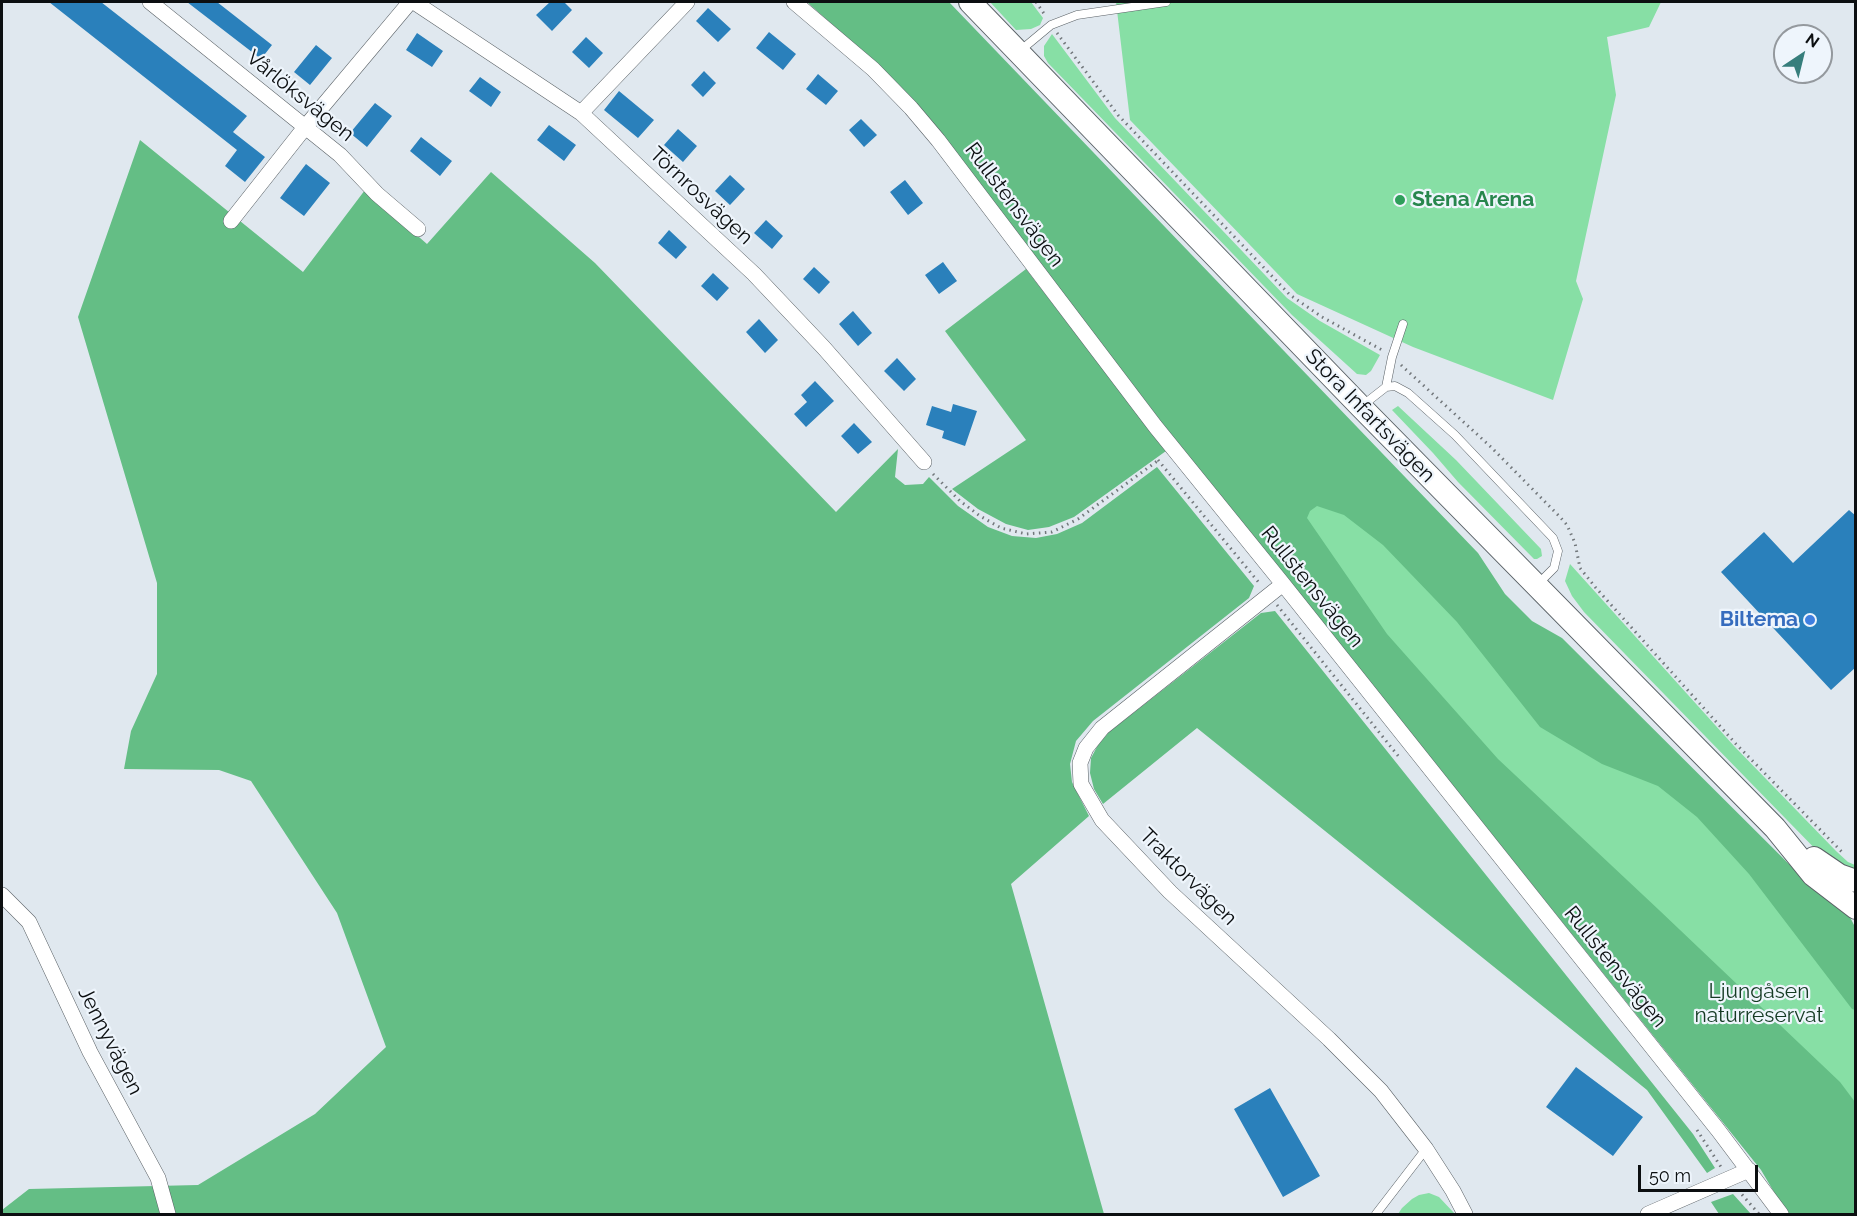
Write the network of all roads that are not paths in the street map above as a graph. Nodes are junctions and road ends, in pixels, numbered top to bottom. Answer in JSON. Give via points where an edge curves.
{"nodes":[{"id":1,"x":150,"y":2,"type":"edge"},
{"id":2,"x":412,"y":2,"type":"edge"},
{"id":3,"x":687,"y":2,"type":"edge"},
{"id":4,"x":795,"y":2,"type":"edge"},
{"id":5,"x":970,"y":2,"type":"edge"},
{"id":6,"x":1166,"y":2,"type":"edge"},
{"id":7,"x":1018,"y":53,"type":"junction"},
{"id":8,"x":581,"y":113,"type":"junction"},
{"id":9,"x":306,"y":126,"type":"junction"},
{"id":10,"x":231,"y":221,"type":"dead end"},
{"id":11,"x":418,"y":230,"type":"dead end"},
{"id":12,"x":1403,"y":324,"type":"dead end"},
{"id":13,"x":1386,"y":387,"type":"junction"},
{"id":14,"x":1360,"y":407,"type":"junction"},
{"id":15,"x":924,"y":462,"type":"road end"},
{"id":16,"x":1283,"y":584,"type":"junction"},
{"id":17,"x":1537,"y":585,"type":"junction"},
{"id":18,"x":1775,"y":828,"type":"junction"},
{"id":19,"x":1856,"y":881,"type":"edge"},
{"id":20,"x":2,"y":895,"type":"edge"},
{"id":21,"x":1856,"y":908,"type":"edge"},
{"id":22,"x":1426,"y":1149,"type":"junction"},
{"id":23,"x":1749,"y":1170,"type":"junction"},
{"id":24,"x":1650,"y":1214,"type":"edge"},
{"id":25,"x":168,"y":1215,"type":"edge"},
{"id":26,"x":1376,"y":1215,"type":"edge"},
{"id":27,"x":1465,"y":1215,"type":"edge"},
{"id":28,"x":1781,"y":1215,"type":"edge"}],
"edges":[{"from":1,"to":9,"type":"street","name":"Vårlöksvägen"},
{"from":2,"to":8,"type":"street","name":"Törnrosvägen"},
{"from":2,"to":9,"type":"street"},
{"from":3,"to":8,"type":"street"},
{"from":4,"to":16,"type":"street","name":"Rullstensvägen","via":[[873,69],[938,140],[1173,449]]},
{"from":5,"to":7,"type":"main road","name":"Stora Infartsvägen"},
{"from":6,"to":7,"type":"lane","via":[[1077,15],[1051,25]]},
{"from":7,"to":14,"type":"main road","name":"Stora Infartsvägen"},
{"from":8,"to":15,"type":"street","name":"Törnrosvägen","via":[[754,273]]},
{"from":9,"to":10,"type":"street"},
{"from":9,"to":11,"type":"street","name":"Vårlöksvägen"},
{"from":12,"to":13,"type":"lane"},
{"from":13,"to":14,"type":"lane"},
{"from":13,"to":17,"type":"lane","via":[[1395,386],[1408,393],[1455,435],[1553,538],[1558,551],[1554,568]]},
{"from":14,"to":17,"type":"main road","name":"Stora Infartsvägen"},
{"from":16,"to":22,"type":"street","name":"Traktorvägen","via":[[1102,728],[1080,763],[1081,784],[1102,820],[1170,892],[1381,1091]]},
{"from":16,"to":23,"type":"street","name":"Rullstensvägen"},
{"from":17,"to":18,"type":"main road","name":"Stora Infartsvägen"},
{"from":18,"to":19,"type":"main road","name":"Stora Infartsvägen","via":[[1819,863]]},
{"from":18,"to":21,"type":"main road","name":"Stora Infartsvägen","via":[[1814,875]]},
{"from":20,"to":25,"type":"street","name":"Jennyvägen","via":[[29,922],[90,1052],[158,1178]]},
{"from":22,"to":26,"type":"lane"},
{"from":22,"to":27,"type":"street","name":"Traktorvägen"},
{"from":23,"to":24,"type":"street"},
{"from":23,"to":28,"type":"street","name":"Rullstensvägen"}]}
